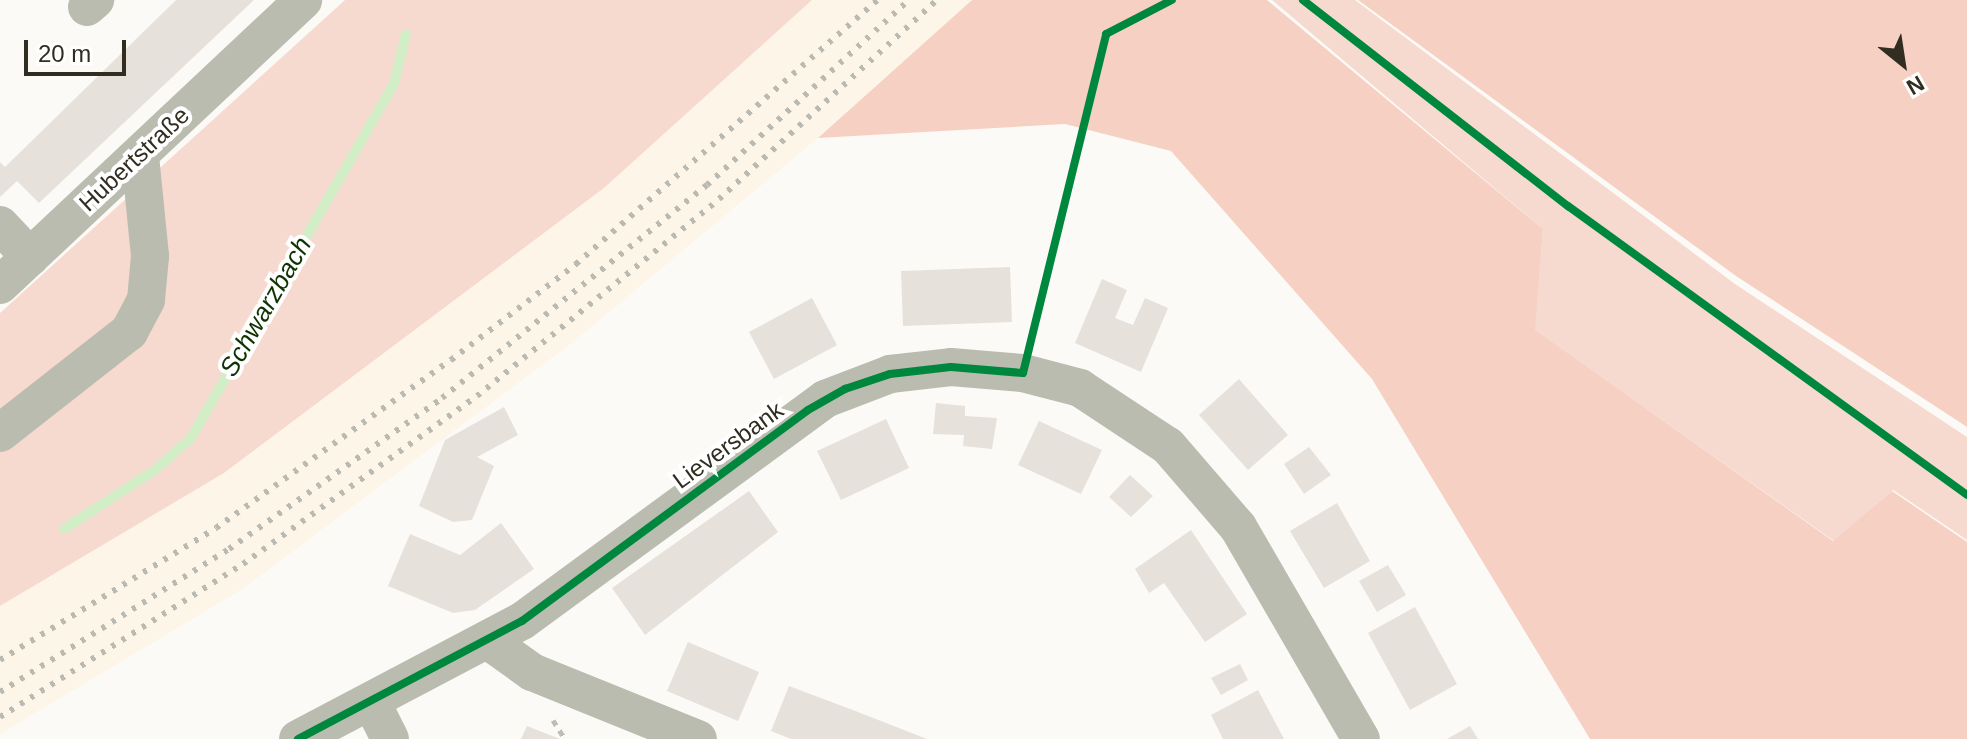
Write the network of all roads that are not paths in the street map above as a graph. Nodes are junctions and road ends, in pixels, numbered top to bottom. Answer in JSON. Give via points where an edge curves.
{"nodes":[{"id":1,"x":303,"y":0,"type":"edge"},
{"id":2,"x":140,"y":155,"type":"junction"},
{"id":3,"x":0,"y":225,"type":"edge"},
{"id":4,"x":30,"y":257,"type":"junction"},
{"id":5,"x":0,"y":285,"type":"edge"},
{"id":6,"x":0,"y":433,"type":"edge"},
{"id":7,"x":490,"y":642,"type":"junction"},
{"id":8,"x":372,"y":703,"type":"junction"},
{"id":9,"x":298,"y":739,"type":"edge"},
{"id":10,"x":390,"y":739,"type":"edge"},
{"id":11,"x":698,"y":739,"type":"edge"},
{"id":12,"x":1361,"y":739,"type":"edge"}],
"edges":[{"from":1,"to":2,"type":"street","name":"Hubertstraße"},
{"from":2,"to":4,"type":"street","name":"Hubertstraße"},
{"from":2,"to":6,"type":"street","via":[[150,256],[146,300],[129,332]]},
{"from":3,"to":4,"type":"street"},
{"from":4,"to":5,"type":"street","name":"Hubertstraße"},
{"from":7,"to":8,"type":"street","name":"Lieversbank"},
{"from":7,"to":11,"type":"street","via":[[532,672]]},
{"from":7,"to":12,"type":"street","name":"Lieversbank","via":[[845,389],[890,374],[951,367],[1023,373],[1092,395],[1168,446],[1208,487],[1266,571]]},
{"from":8,"to":9,"type":"street","name":"Lieversbank"},
{"from":8,"to":10,"type":"street"}]}
